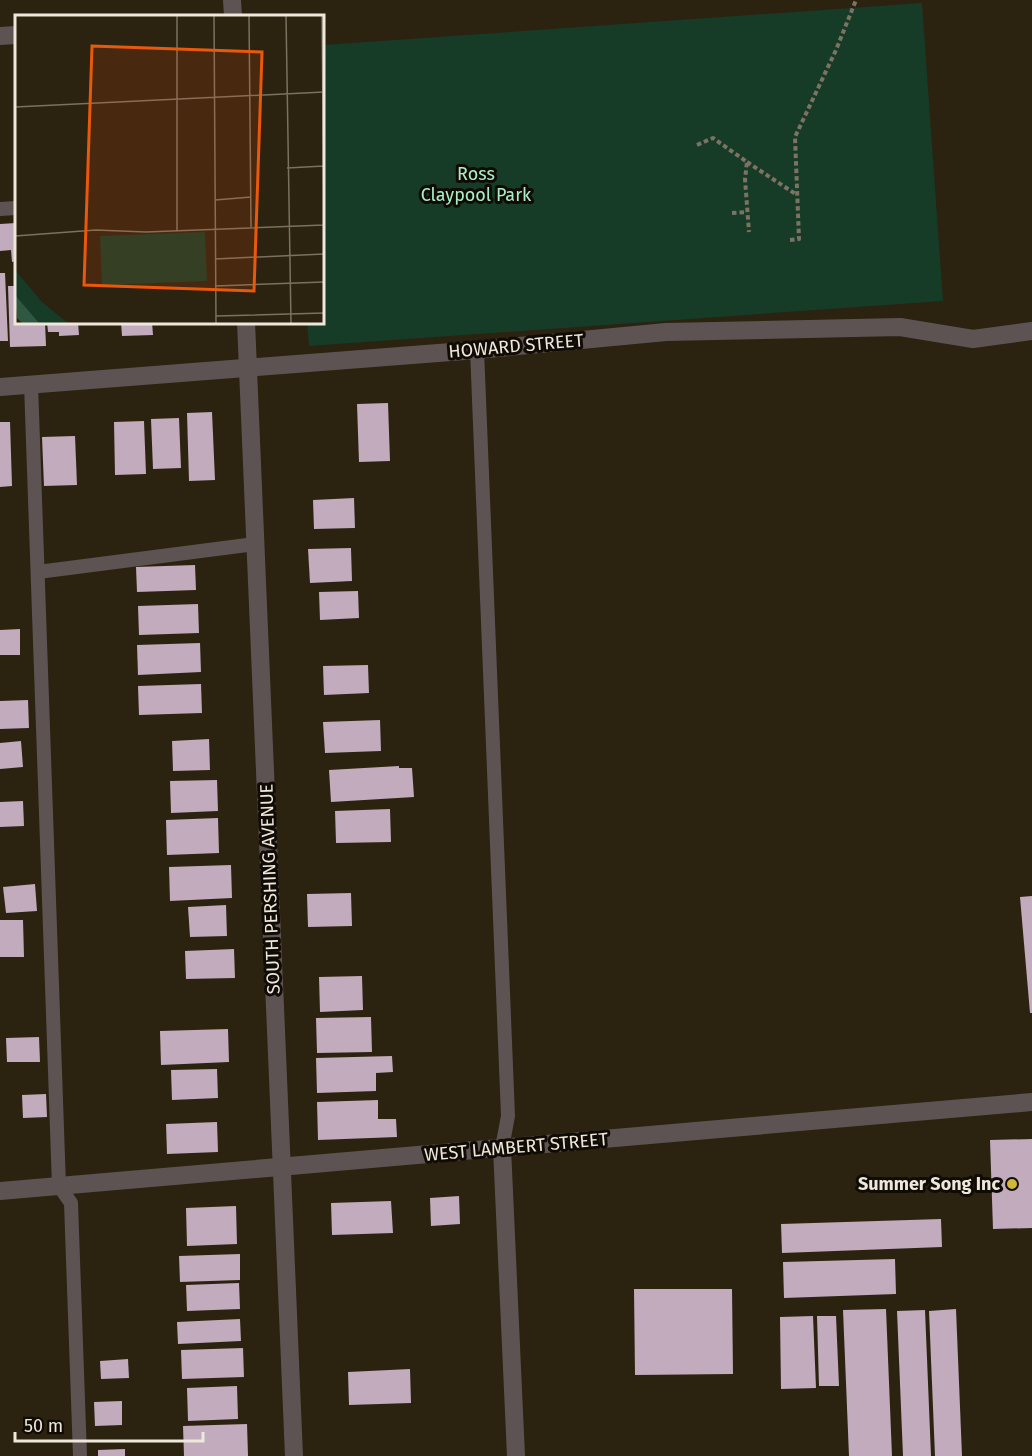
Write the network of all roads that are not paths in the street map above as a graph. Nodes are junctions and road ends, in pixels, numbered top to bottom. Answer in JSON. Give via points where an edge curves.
{"nodes":[{"id":1,"x":232,"y":0,"type":"edge"},
{"id":2,"x":233,"y":15,"type":"edge"},
{"id":3,"x":15,"y":35,"type":"edge"},
{"id":4,"x":0,"y":36,"type":"edge"},
{"id":5,"x":15,"y":208,"type":"edge"},
{"id":6,"x":0,"y":209,"type":"edge"},
{"id":7,"x":246,"y":324,"type":"edge"},
{"id":8,"x":1032,"y":331,"type":"edge"},
{"id":9,"x":477,"y":350,"type":"junction"},
{"id":10,"x":248,"y":369,"type":"junction"},
{"id":11,"x":31,"y":384,"type":"junction"},
{"id":12,"x":0,"y":387,"type":"edge"},
{"id":13,"x":255,"y":544,"type":"junction"},
{"id":14,"x":38,"y":572,"type":"junction"},
{"id":15,"x":1032,"y":1102,"type":"edge"},
{"id":16,"x":502,"y":1148,"type":"junction"},
{"id":17,"x":282,"y":1167,"type":"junction"},
{"id":18,"x":59,"y":1186,"type":"junction"},
{"id":19,"x":0,"y":1191,"type":"edge"},
{"id":20,"x":81,"y":1456,"type":"edge"},
{"id":21,"x":294,"y":1456,"type":"edge"},
{"id":22,"x":516,"y":1456,"type":"edge"}],
"edges":[{"from":1,"to":2,"type":"street"},
{"from":3,"to":4,"type":"street"},
{"from":5,"to":6,"type":"lane"},
{"from":7,"to":10,"type":"street","name":"SOUTH PERSHING AVENUE"},
{"from":8,"to":9,"type":"street","name":"HOWARD STREET","via":[[973,339],[900,327],[666,332]]},
{"from":9,"to":10,"type":"street","name":"HOWARD STREET"},
{"from":9,"to":16,"type":"lane","via":[[508,1116]]},
{"from":10,"to":11,"type":"street","name":"HOWARD STREET"},
{"from":10,"to":13,"type":"street","name":"SOUTH PERSHING AVENUE"},
{"from":11,"to":12,"type":"street","name":"HOWARD STREET"},
{"from":11,"to":14,"type":"lane"},
{"from":13,"to":14,"type":"lane"},
{"from":13,"to":17,"type":"street","name":"SOUTH PERSHING AVENUE"},
{"from":14,"to":18,"type":"lane"},
{"from":15,"to":16,"type":"street","name":"WEST LAMBERT STREET"},
{"from":16,"to":17,"type":"street","name":"WEST LAMBERT STREET"},
{"from":16,"to":22,"type":"street"},
{"from":17,"to":18,"type":"street","name":"WEST LAMBERT STREET"},
{"from":17,"to":21,"type":"street","name":"SOUTH PERSHING AVENUE"},
{"from":18,"to":19,"type":"street","name":"WEST LAMBERT STREET"},
{"from":18,"to":20,"type":"lane","via":[[70,1203]]}]}
